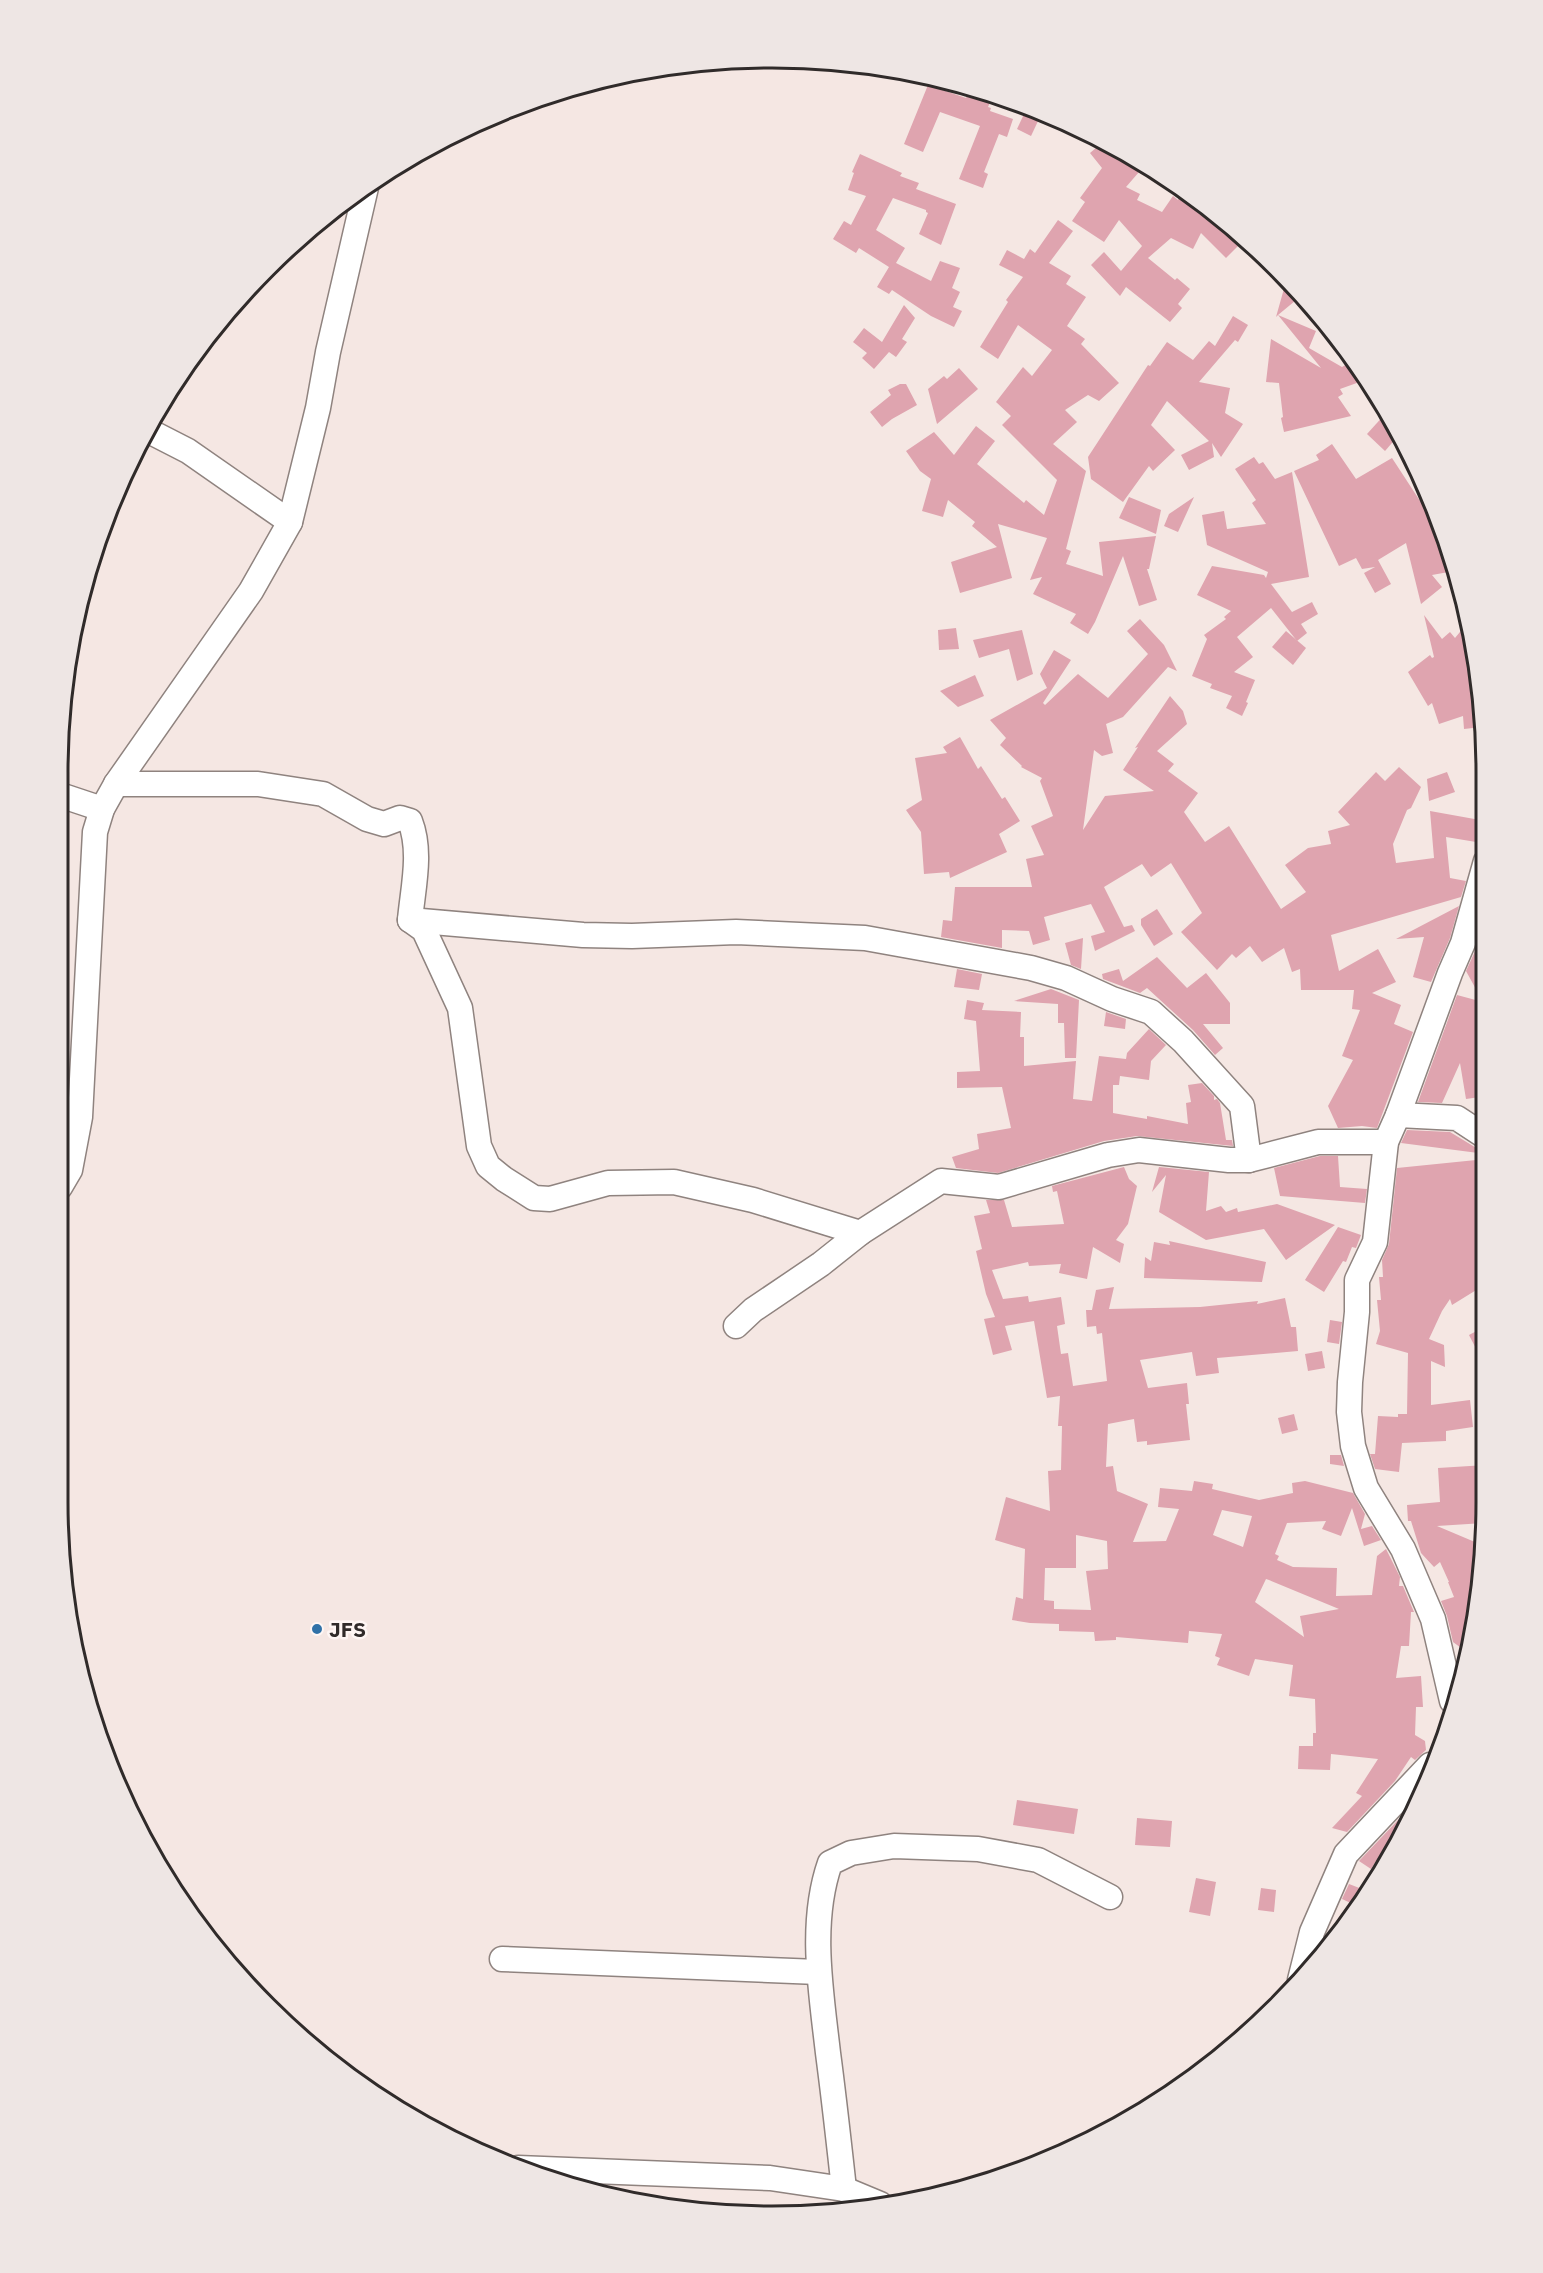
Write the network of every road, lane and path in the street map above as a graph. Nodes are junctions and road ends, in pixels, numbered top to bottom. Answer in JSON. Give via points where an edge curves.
{"nodes":[{"id":1,"x":364,"y":198,"type":"edge"},
{"id":2,"x":154,"y":434,"type":"edge"},
{"id":3,"x":290,"y":522,"type":"junction"},
{"id":4,"x":116,"y":784,"type":"junction"},
{"id":5,"x":68,"y":798,"type":"edge"},
{"id":6,"x":102,"y":809,"type":"junction"},
{"id":7,"x":1476,"y":897,"type":"edge"},
{"id":8,"x":410,"y":921,"type":"junction"},
{"id":9,"x":1398,"y":1115,"type":"junction"},
{"id":10,"x":1476,"y":1130,"type":"edge"},
{"id":11,"x":1386,"y":1142,"type":"junction"},
{"id":12,"x":1249,"y":1160,"type":"junction"},
{"id":13,"x":68,"y":1173,"type":"edge"},
{"id":14,"x":860,"y":1233,"type":"junction"},
{"id":15,"x":736,"y":1326,"type":"dead end"},
{"id":16,"x":1450,"y":1691,"type":"edge"},
{"id":17,"x":1420,"y":1776,"type":"edge"},
{"id":18,"x":1110,"y":1897,"type":"dead end"},
{"id":19,"x":502,"y":1959,"type":"dead end"},
{"id":20,"x":1305,"y":1962,"type":"edge"},
{"id":21,"x":818,"y":1972,"type":"junction"},
{"id":22,"x":549,"y":2169,"type":"edge"},
{"id":23,"x":844,"y":2189,"type":"junction"},
{"id":24,"x":867,"y":2198,"type":"edge"}],
"edges":[{"from":1,"to":3,"type":"street"},
{"from":2,"to":3,"type":"street","via":[[188,451]]},
{"from":3,"to":4,"type":"street","via":[[251,591]]},
{"from":4,"to":6,"type":"street"},
{"from":4,"to":8,"type":"street","via":[[258,784],[323,794],[367,819],[384,824],[400,818],[410,821],[417,852]]},
{"from":5,"to":6,"type":"street"},
{"from":6,"to":13,"type":"street","via":[[95,832],[80,1117]]},
{"from":7,"to":9,"type":"street","via":[[1463,943]]},
{"from":8,"to":12,"type":"street","via":[[583,935],[736,932],[865,938],[1031,968],[1151,1012],[1242,1106]]},
{"from":8,"to":14,"type":"street","via":[[424,930],[460,1008],[478,1146],[488,1166],[504,1179],[534,1198],[550,1199],[608,1184],[674,1182],[753,1200]]},
{"from":9,"to":10,"type":"street","via":[[1457,1118]]},
{"from":9,"to":11,"type":"street"},
{"from":11,"to":12,"type":"street","via":[[1318,1142]]},
{"from":11,"to":16,"type":"street","via":[[1375,1242],[1357,1280],[1349,1412],[1353,1446],[1366,1488],[1403,1549],[1433,1619]]},
{"from":12,"to":14,"type":"street","via":[[1138,1150],[999,1187],[941,1181]]},
{"from":14,"to":15,"type":"street"},
{"from":17,"to":20,"type":"street","via":[[1346,1854],[1312,1932]]},
{"from":18,"to":21,"type":"street","via":[[1038,1860],[978,1850],[894,1846],[851,1853],[830,1863],[823,1884],[818,1912]]},
{"from":19,"to":21,"type":"street"},
{"from":21,"to":23,"type":"street"},
{"from":22,"to":23,"type":"street","via":[[770,2178]]},
{"from":23,"to":24,"type":"street"}]}
